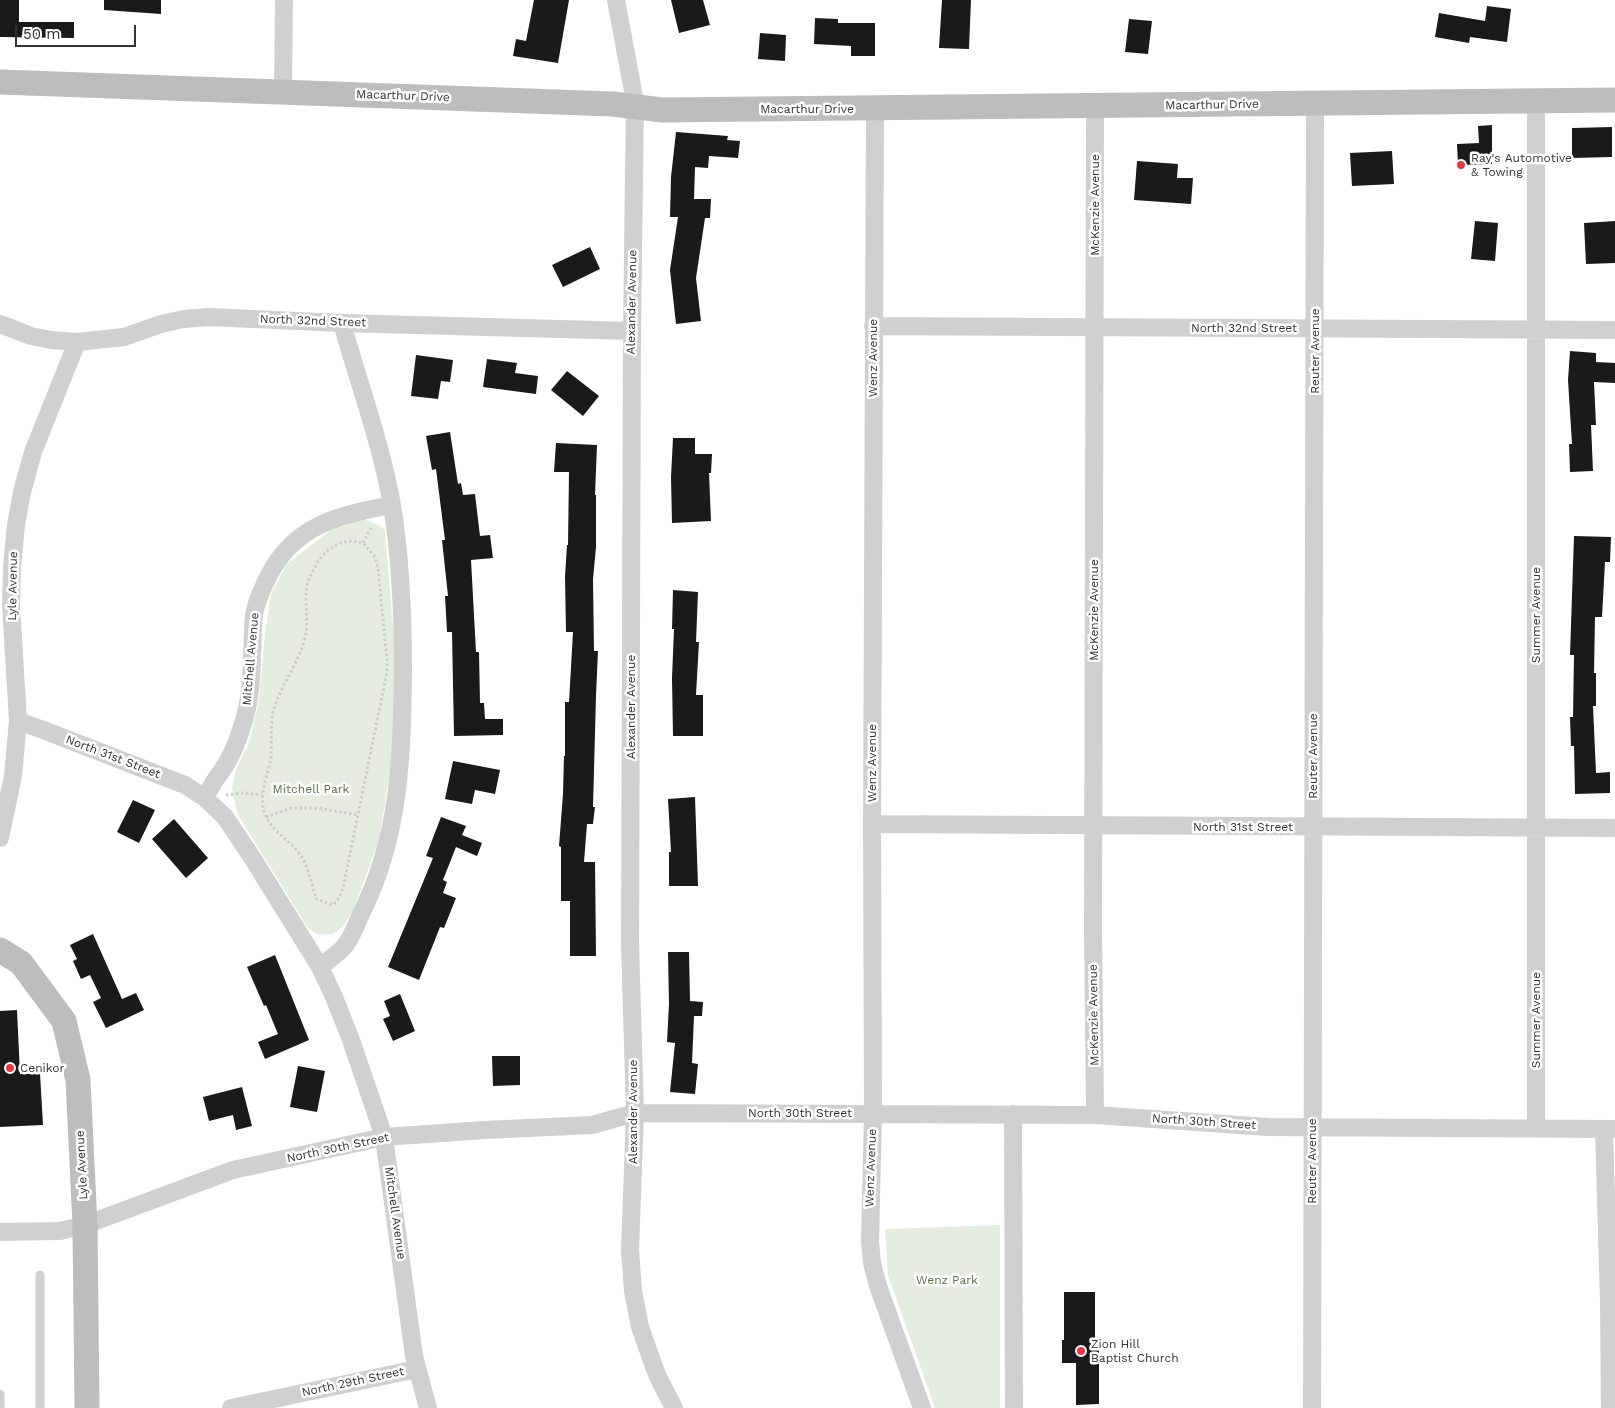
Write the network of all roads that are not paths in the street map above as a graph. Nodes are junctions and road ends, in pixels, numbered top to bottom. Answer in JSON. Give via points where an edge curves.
{"nodes":[{"id":1,"x":284,"y":0,"type":"edge"},
{"id":2,"x":616,"y":0,"type":"edge"},
{"id":3,"x":0,"y":82,"type":"edge"},
{"id":4,"x":283,"y":92,"type":"junction"},
{"id":5,"x":1615,"y":100,"type":"edge"},
{"id":6,"x":1536,"y":101,"type":"junction"},
{"id":7,"x":1316,"y":104,"type":"junction"},
{"id":8,"x":635,"y":106,"type":"junction"},
{"id":9,"x":1094,"y":106,"type":"junction"},
{"id":10,"x":874,"y":109,"type":"junction"},
{"id":11,"x":342,"y":323,"type":"junction"},
{"id":12,"x":0,"y":324,"type":"edge"},
{"id":13,"x":873,"y":326,"type":"junction"},
{"id":14,"x":1095,"y":327,"type":"junction"},
{"id":15,"x":1315,"y":328,"type":"junction"},
{"id":16,"x":1536,"y":330,"type":"junction"},
{"id":17,"x":1615,"y":330,"type":"edge"},
{"id":18,"x":632,"y":331,"type":"junction"},
{"id":19,"x":76,"y":342,"type":"junction"},
{"id":20,"x":392,"y":504,"type":"junction"},
{"id":21,"x":18,"y":721,"type":"junction"},
{"id":22,"x":205,"y":798,"type":"junction"},
{"id":23,"x":872,"y":824,"type":"junction"},
{"id":24,"x":1094,"y":826,"type":"junction"},
{"id":25,"x":1313,"y":827,"type":"junction"},
{"id":26,"x":1536,"y":828,"type":"junction"},
{"id":27,"x":1615,"y":828,"type":"edge"},
{"id":28,"x":0,"y":838,"type":"edge"},
{"id":29,"x":0,"y":950,"type":"edge"},
{"id":30,"x":320,"y":967,"type":"junction"},
{"id":31,"x":635,"y":1113,"type":"junction"},
{"id":32,"x":873,"y":1114,"type":"junction"},
{"id":33,"x":1013,"y":1114,"type":"junction"},
{"id":34,"x":1095,"y":1115,"type":"junction"},
{"id":35,"x":1312,"y":1127,"type":"junction"},
{"id":36,"x":1536,"y":1129,"type":"junction"},
{"id":37,"x":1609,"y":1129,"type":"edge"},
{"id":38,"x":384,"y":1137,"type":"junction"},
{"id":39,"x":85,"y":1225,"type":"junction"},
{"id":40,"x":0,"y":1232,"type":"edge"},
{"id":41,"x":40,"y":1275,"type":"dead end"},
{"id":42,"x":417,"y":1369,"type":"junction"},
{"id":43,"x":0,"y":1394,"type":"edge"},
{"id":44,"x":0,"y":1408,"type":"edge"},
{"id":45,"x":40,"y":1408,"type":"edge"},
{"id":46,"x":87,"y":1408,"type":"edge"},
{"id":47,"x":231,"y":1408,"type":"edge"},
{"id":48,"x":428,"y":1408,"type":"edge"},
{"id":49,"x":674,"y":1408,"type":"edge"},
{"id":50,"x":922,"y":1408,"type":"edge"},
{"id":51,"x":1014,"y":1408,"type":"edge"},
{"id":52,"x":1312,"y":1408,"type":"edge"},
{"id":53,"x":1610,"y":1408,"type":"edge"}],
"edges":[{"from":1,"to":4,"type":"street"},
{"from":2,"to":8,"type":"street","name":"Alexander Avenue"},
{"from":3,"to":4,"type":"main road","name":"Macarthur Drive"},
{"from":4,"to":8,"type":"main road","name":"Macarthur Drive"},
{"from":5,"to":6,"type":"main road","name":"Macarthur Drive"},
{"from":6,"to":7,"type":"main road","name":"Macarthur Drive"},
{"from":6,"to":16,"type":"street","name":"Summer Avenue"},
{"from":7,"to":9,"type":"main road","name":"Macarthur Drive"},
{"from":7,"to":15,"type":"street","name":"Reuter Avenue"},
{"from":8,"to":10,"type":"main road","name":"Macarthur Drive","via":[[662,110]]},
{"from":8,"to":18,"type":"street","name":"Alexander Avenue"},
{"from":9,"to":10,"type":"main road","name":"Macarthur Drive"},
{"from":9,"to":14,"type":"street","name":"McKenzie Avenue"},
{"from":10,"to":13,"type":"street","name":"Wenz Avenue"},
{"from":11,"to":18,"type":"street","name":"North 32nd Street"},
{"from":11,"to":19,"type":"street","name":"North 32nd Street","via":[[209,317],[184,319],[124,337]]},
{"from":11,"to":20,"type":"street","via":[[379,446]]},
{"from":12,"to":19,"type":"street","name":"North 32nd Street","via":[[31,336]]},
{"from":13,"to":14,"type":"street","name":"North 32nd Street"},
{"from":13,"to":23,"type":"street","name":"Wenz Avenue"},
{"from":14,"to":15,"type":"street","name":"North 32nd Street"},
{"from":14,"to":24,"type":"street","name":"McKenzie Avenue"},
{"from":15,"to":16,"type":"street","name":"North 32nd Street"},
{"from":15,"to":25,"type":"street","name":"Reuter Avenue"},
{"from":16,"to":17,"type":"street","name":"North 32nd Street"},
{"from":16,"to":26,"type":"street","name":"Summer Avenue"},
{"from":18,"to":31,"type":"street","name":"Alexander Avenue","via":[[630,943]]},
{"from":19,"to":21,"type":"street","name":"Lyle Avenue","via":[[33,452],[16,525],[11,605]]},
{"from":20,"to":22,"type":"street","name":"Mitchell Avenue","via":[[334,518],[314,528],[287,550],[273,567],[255,612],[251,685],[242,728],[228,760]]},
{"from":20,"to":30,"type":"street","via":[[403,631],[402,733],[397,801],[389,838],[367,902],[344,947]]},
{"from":21,"to":22,"type":"street","name":"North 31st Street","via":[[185,786]]},
{"from":21,"to":28,"type":"street","name":"Lyle Avenue","via":[[13,776]]},
{"from":22,"to":30,"type":"street","name":"Mitchell Avenue","via":[[225,817]]},
{"from":23,"to":24,"type":"street","name":"North 31st Street"},
{"from":23,"to":32,"type":"street","name":"Wenz Avenue"},
{"from":24,"to":25,"type":"street","name":"North 31st Street"},
{"from":24,"to":34,"type":"street","name":"McKenzie Avenue"},
{"from":25,"to":26,"type":"street","name":"North 31st Street"},
{"from":25,"to":35,"type":"street","name":"Reuter Avenue"},
{"from":26,"to":27,"type":"street","name":"North 31st Street"},
{"from":26,"to":36,"type":"street","name":"Summer Avenue"},
{"from":29,"to":39,"type":"main road","name":"Lyle Avenue","via":[[21,963],[64,1021],[78,1080]]},
{"from":30,"to":38,"type":"street","name":"Mitchell Avenue","via":[[351,1040]]},
{"from":31,"to":32,"type":"street","name":"North 30th Street"},
{"from":31,"to":38,"type":"street","name":"North 30th Street","via":[[592,1125]]},
{"from":31,"to":49,"type":"street","name":"Alexander Avenue","via":[[630,1250],[633,1291],[644,1342]]},
{"from":32,"to":33,"type":"street","name":"North 30th Street"},
{"from":32,"to":50,"type":"street","name":"Wenz Avenue","via":[[872,1263]]},
{"from":33,"to":34,"type":"street","name":"North 30th Street"},
{"from":33,"to":51,"type":"street"},
{"from":34,"to":35,"type":"street","name":"North 30th Street"},
{"from":35,"to":36,"type":"street","name":"North 30th Street"},
{"from":35,"to":52,"type":"street","name":"Reuter Avenue"},
{"from":36,"to":37,"type":"street","name":"North 30th Street"},
{"from":37,"to":53,"type":"street"},
{"from":38,"to":39,"type":"street","name":"North 30th Street","via":[[233,1170]]},
{"from":38,"to":42,"type":"street","name":"Mitchell Avenue"},
{"from":39,"to":40,"type":"street","name":"North 30th Street","via":[[60,1231]]},
{"from":39,"to":46,"type":"main road","name":"Lyle Avenue"},
{"from":41,"to":45,"type":"lane"},
{"from":42,"to":47,"type":"street","name":"North 29th Street"},
{"from":42,"to":48,"type":"street","name":"Mitchell Avenue"},
{"from":43,"to":44,"type":"lane"}]}
